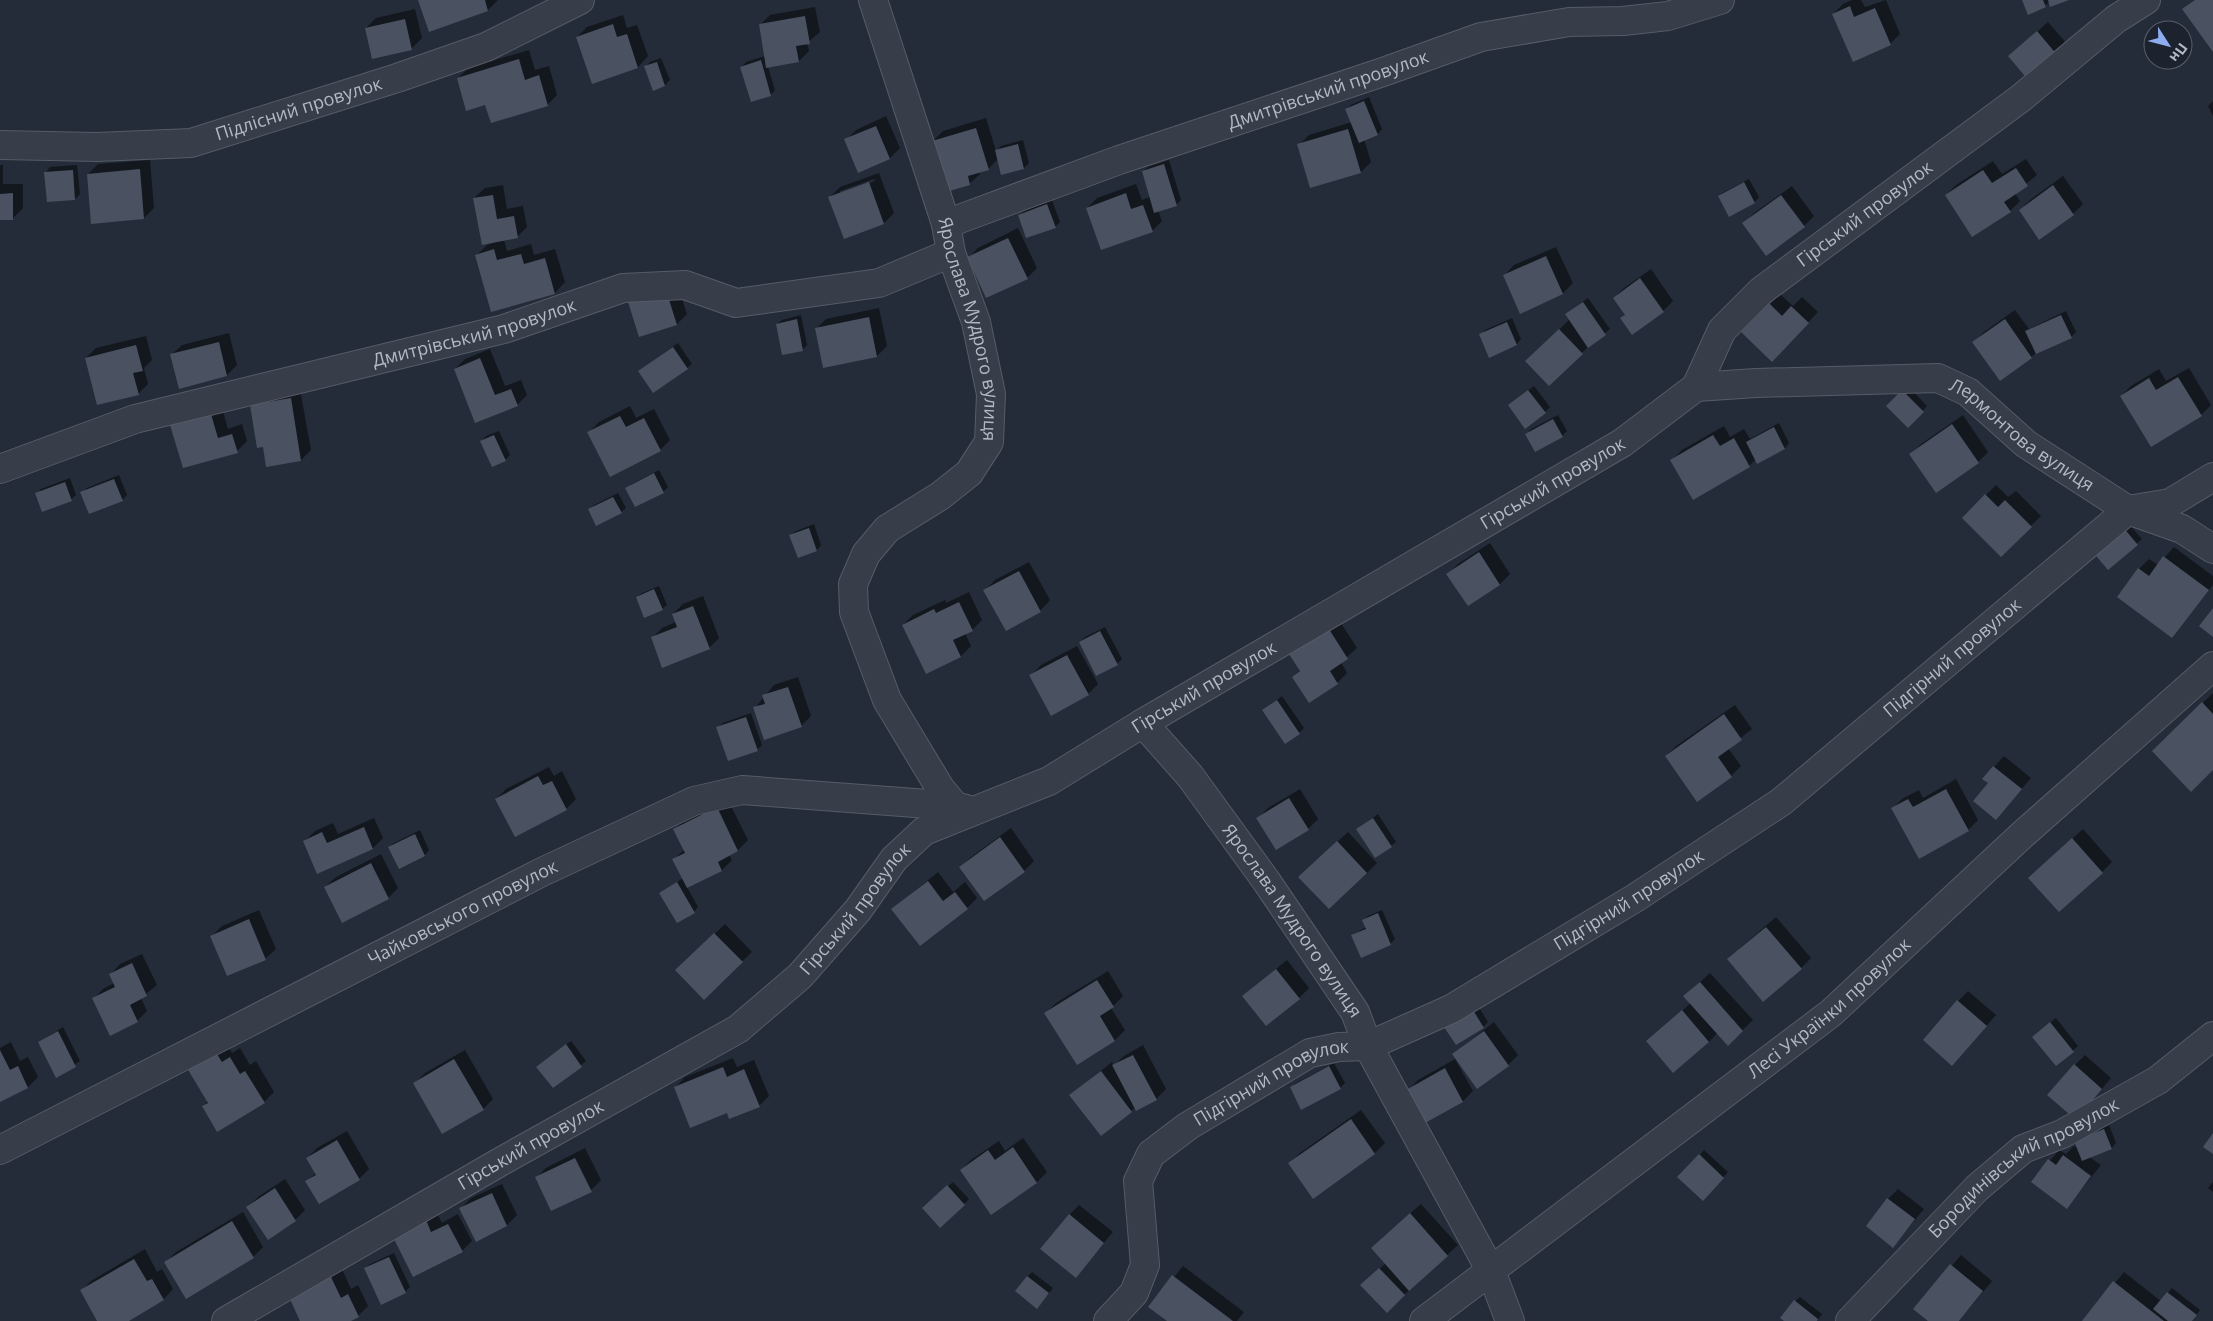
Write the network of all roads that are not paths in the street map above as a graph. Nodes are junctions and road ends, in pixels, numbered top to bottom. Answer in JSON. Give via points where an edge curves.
{"nodes":[{"id":1,"x":580,"y":0,"type":"edge"},
{"id":2,"x":873,"y":0,"type":"edge"},
{"id":3,"x":1720,"y":0,"type":"edge"},
{"id":4,"x":2146,"y":0,"type":"edge"},
{"id":5,"x":0,"y":145,"type":"edge"},
{"id":6,"x":946,"y":224,"type":"junction"},
{"id":7,"x":951,"y":253,"type":"junction"},
{"id":8,"x":1696,"y":387,"type":"junction"},
{"id":9,"x":0,"y":469,"type":"edge"},
{"id":10,"x":2213,"y":477,"type":"edge"},
{"id":11,"x":2128,"y":510,"type":"junction"},
{"id":12,"x":2213,"y":549,"type":"edge"},
{"id":13,"x":2213,"y":666,"type":"edge"},
{"id":14,"x":1143,"y":723,"type":"junction"},
{"id":15,"x":964,"y":809,"type":"junction"},
{"id":16,"x":2213,"y":1036,"type":"edge"},
{"id":17,"x":1368,"y":1046,"type":"junction"},
{"id":18,"x":0,"y":1150,"type":"edge"},
{"id":19,"x":1491,"y":1271,"type":"junction"},
{"id":20,"x":226,"y":1321,"type":"edge"},
{"id":21,"x":1108,"y":1321,"type":"edge"},
{"id":22,"x":1424,"y":1321,"type":"edge"},
{"id":23,"x":1510,"y":1321,"type":"edge"},
{"id":24,"x":1850,"y":1321,"type":"edge"}],
"edges":[{"from":1,"to":5,"type":"street","name":"Підлісний провулок","via":[[486,47],[191,143],[97,147]]},
{"from":2,"to":6,"type":"street","name":"Ярослава Мудрого вулиця"},
{"from":3,"to":6,"type":"street","name":"Дмитрівський провулок","via":[[1668,16],[1570,22],[1481,37],[1119,160]]},
{"from":4,"to":8,"type":"street","name":"Гірський провулок","via":[[2116,19],[2021,98],[1760,291],[1722,330]]},
{"from":6,"to":7,"type":"street","name":"Ярослава Мудрого вулиця"},
{"from":7,"to":9,"type":"street","name":"Дмитрівський провулок","via":[[879,283],[736,303],[685,285],[624,288],[504,330],[135,419]]},
{"from":7,"to":15,"type":"street","name":"Ярослава Мудрого вулиця","via":[[976,322],[991,394],[989,442],[969,474],[887,529],[866,554],[853,584],[854,612],[887,700],[940,788]]},
{"from":8,"to":11,"type":"street","name":"Лермонтова вулиця","via":[[1938,378],[1968,392],[2026,444]]},
{"from":8,"to":14,"type":"street","name":"Гірський провулок","via":[[1622,444]]},
{"from":10,"to":11,"type":"street","via":[[2170,503]]},
{"from":11,"to":12,"type":"street","name":"Лермонтова вулиця","via":[[2182,529]]},
{"from":11,"to":17,"type":"street","name":"Підгірний провулок","via":[[1780,802],[1635,898],[1451,1009]]},
{"from":13,"to":19,"type":"street","name":"Лесі Українки провулок","via":[[2022,835],[1831,1013]]},
{"from":14,"to":15,"type":"street","name":"Гірський провулок","via":[[1048,781]]},
{"from":14,"to":17,"type":"street","name":"Ярослава Мудрого вулиця","via":[[1190,776],[1267,882],[1355,1012]]},
{"from":15,"to":18,"type":"street","name":"Чайковського провулок","via":[[742,790],[694,801],[542,872]]},
{"from":15,"to":20,"type":"street","name":"Гірський провулок","via":[[924,832],[894,859],[858,910],[800,976],[738,1029]]},
{"from":16,"to":24,"type":"street","name":"Бородинівський провулок","via":[[2158,1080],[2062,1134],[2024,1149],[1976,1188]]},
{"from":17,"to":19,"type":"street","name":"Ярослава Мудрого вулиця"},
{"from":17,"to":21,"type":"street","name":"Підгірний провулок","via":[[1310,1053],[1188,1126],[1151,1154],[1138,1181],[1144,1265],[1134,1293]]},
{"from":19,"to":22,"type":"street","name":"Лесі Українки провулок"},
{"from":19,"to":23,"type":"street","name":"Ярослава Мудрого вулиця"}]}
